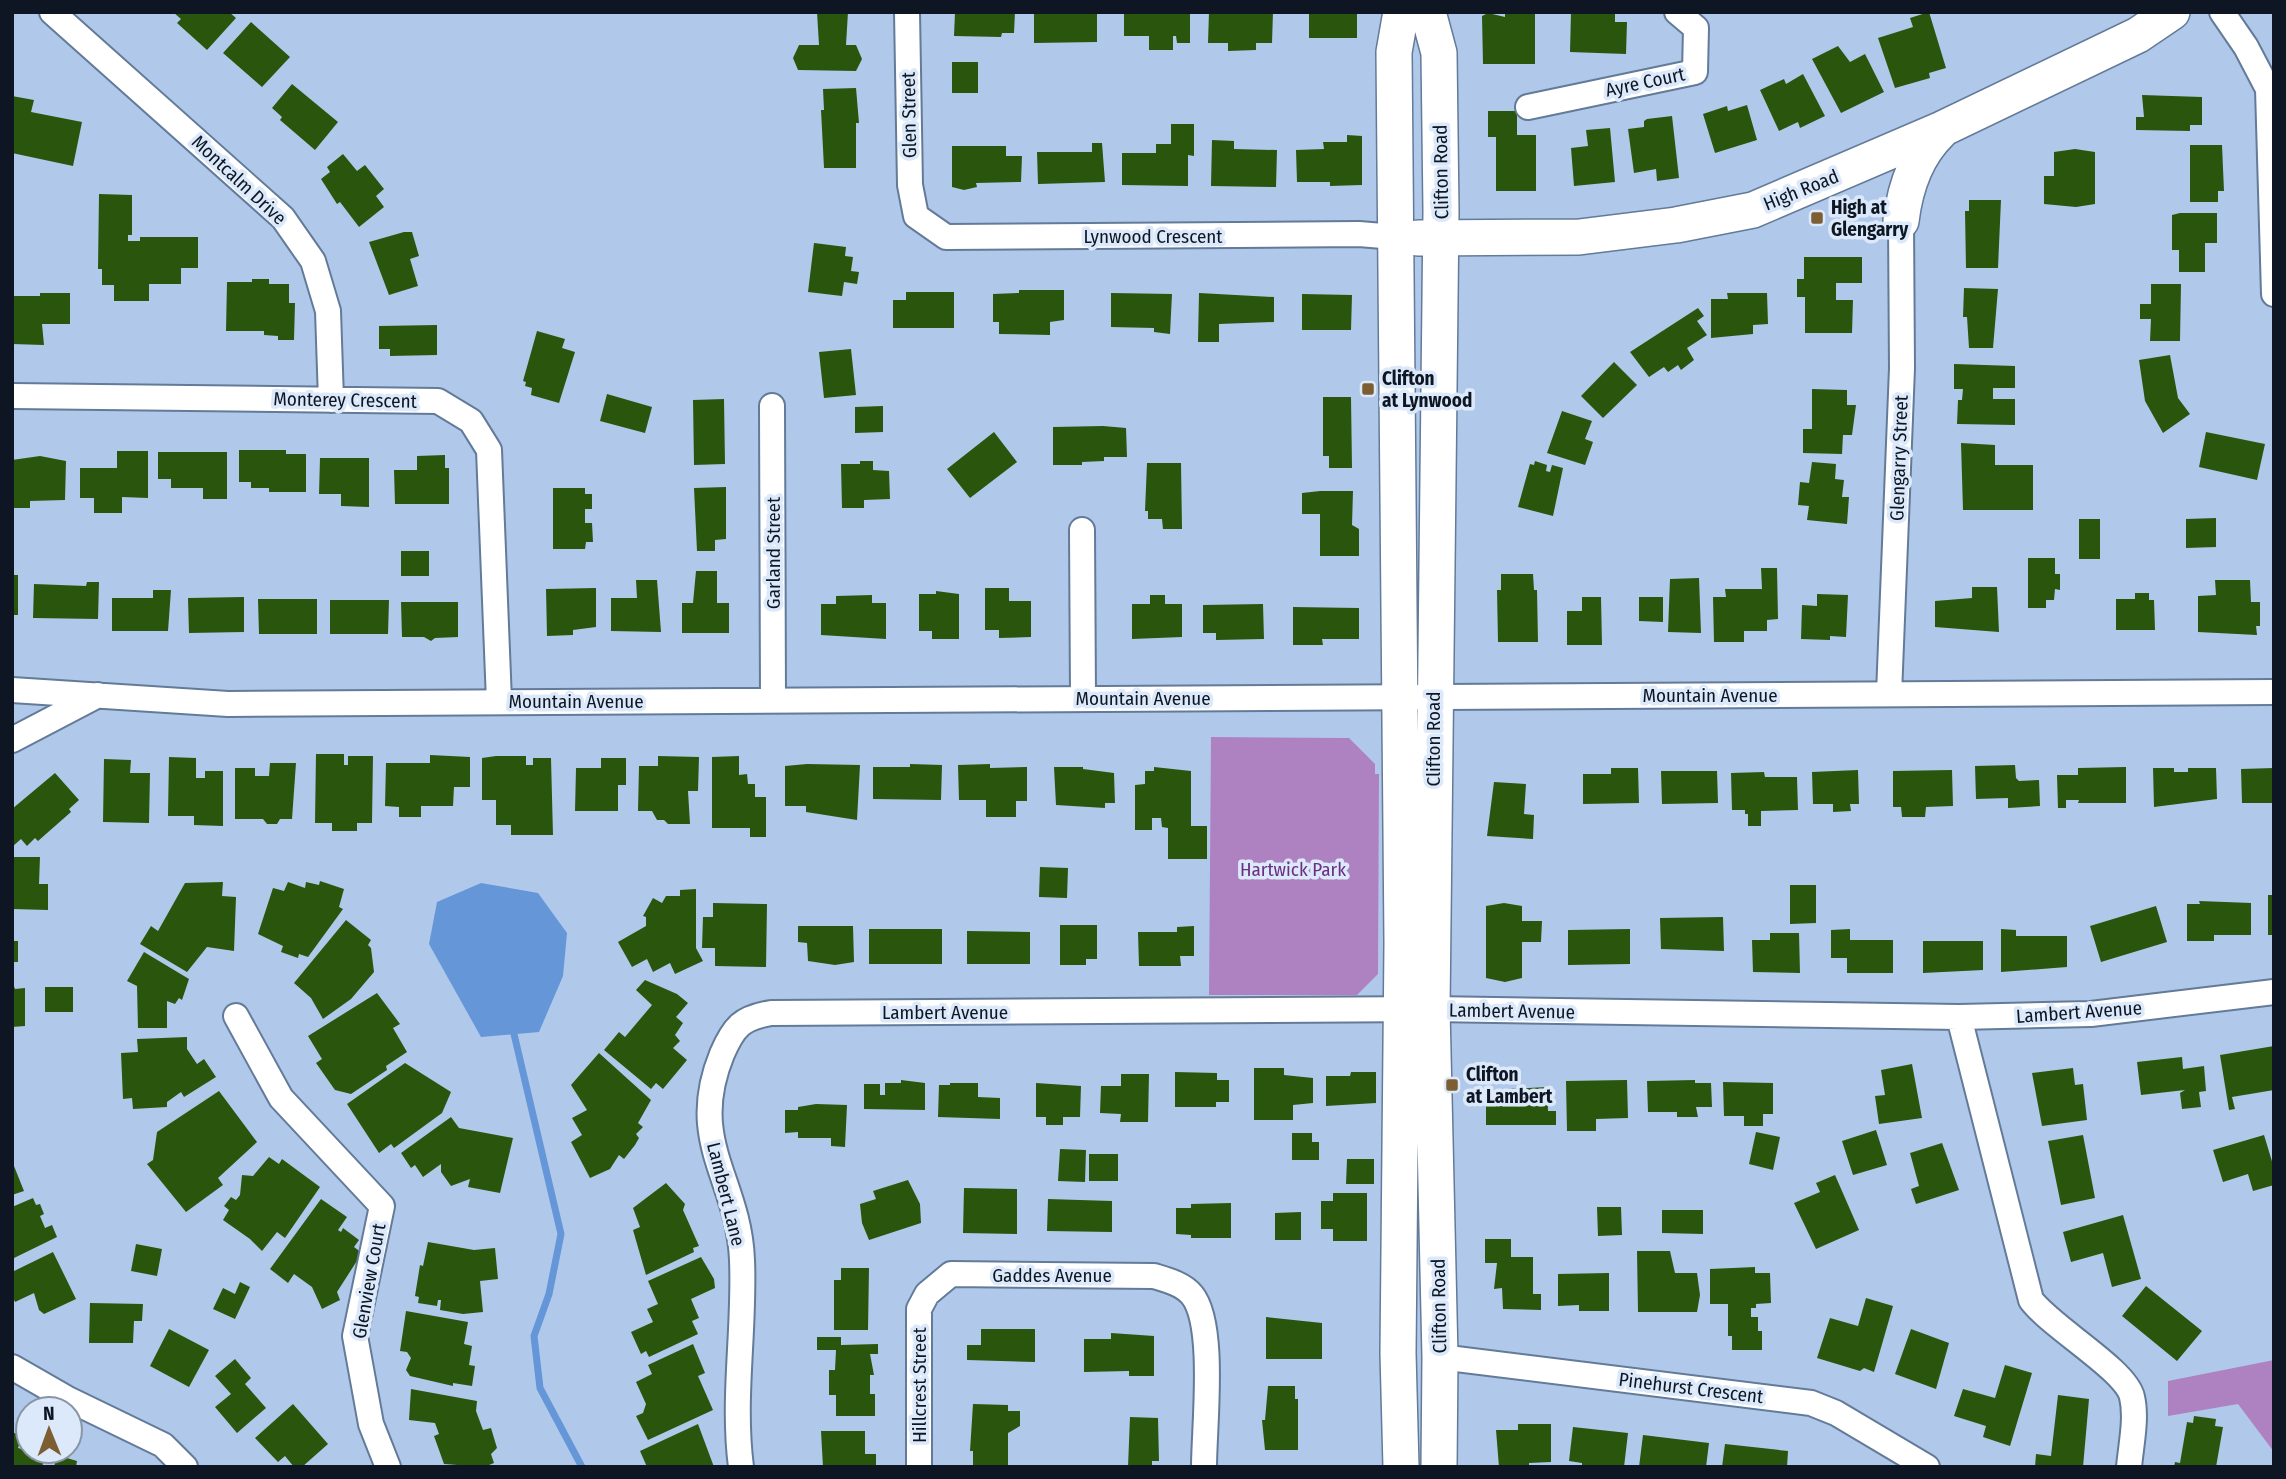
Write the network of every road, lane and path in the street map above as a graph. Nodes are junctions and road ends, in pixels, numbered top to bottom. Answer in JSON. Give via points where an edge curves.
{"nodes":[{"id":1,"x":52,"y":12,"type":"edge"},
{"id":2,"x":907,"y":12,"type":"edge"},
{"id":3,"x":1401,"y":12,"type":"edge"},
{"id":4,"x":1428,"y":12,"type":"edge"},
{"id":5,"x":1677,"y":12,"type":"edge"},
{"id":6,"x":2172,"y":12,"type":"edge"},
{"id":7,"x":2222,"y":12,"type":"edge"},
{"id":8,"x":1528,"y":107,"type":"dead end"},
{"id":9,"x":1942,"y":129,"type":"junction"},
{"id":10,"x":916,"y":216,"type":"joint"},
{"id":11,"x":1901,"y":221,"type":"joint"},
{"id":12,"x":1395,"y":237,"type":"junction"},
{"id":13,"x":1441,"y":239,"type":"junction"},
{"id":14,"x":2274,"y":294,"type":"edge"},
{"id":15,"x":12,"y":396,"type":"edge"},
{"id":16,"x":331,"y":400,"type":"junction"},
{"id":17,"x":772,"y":406,"type":"dead end"},
{"id":18,"x":1082,"y":530,"type":"dead end"},
{"id":19,"x":12,"y":690,"type":"edge"},
{"id":20,"x":2274,"y":692,"type":"edge"},
{"id":21,"x":1889,"y":694,"type":"junction"},
{"id":22,"x":99,"y":695,"type":"junction"},
{"id":23,"x":1417,"y":696,"type":"junction"},
{"id":24,"x":1083,"y":698,"type":"junction"},
{"id":25,"x":773,"y":699,"type":"junction"},
{"id":26,"x":499,"y":701,"type":"junction"},
{"id":27,"x":12,"y":740,"type":"edge"},
{"id":28,"x":2274,"y":992,"type":"edge"},
{"id":29,"x":1416,"y":1009,"type":"junction"},
{"id":30,"x":236,"y":1016,"type":"dead end"},
{"id":31,"x":749,"y":1017,"type":"joint"},
{"id":32,"x":1959,"y":1017,"type":"junction"},
{"id":33,"x":951,"y":1274,"type":"joint"},
{"id":34,"x":1440,"y":1357,"type":"junction"},
{"id":35,"x":12,"y":1367,"type":"edge"},
{"id":36,"x":185,"y":1467,"type":"edge"},
{"id":37,"x":388,"y":1467,"type":"edge"},
{"id":38,"x":741,"y":1467,"type":"edge"},
{"id":39,"x":919,"y":1467,"type":"edge"},
{"id":40,"x":1203,"y":1467,"type":"edge"},
{"id":41,"x":1401,"y":1467,"type":"edge"},
{"id":42,"x":1439,"y":1467,"type":"edge"},
{"id":43,"x":1927,"y":1467,"type":"edge"},
{"id":44,"x":2129,"y":1467,"type":"edge"}],
"edges":[{"from":1,"to":16,"type":"street","name":"Montcalm Drive","via":[[283,218],[313,261],[328,310]]},
{"from":2,"to":10,"type":"street","name":"Glen Street","via":[[911,185]]},
{"from":3,"to":12,"type":"main road","name":"Clifton Road","via":[[1394,52]]},
{"from":4,"to":13,"type":"main road","name":"Clifton Road","via":[[1439,53]]},
{"from":5,"to":8,"type":"street","name":"Ayre Court","via":[[1696,28],[1695,72]]},
{"from":6,"to":9,"type":"main road","name":"High Road","via":[[2138,35]]},
{"from":7,"to":14,"type":"street","via":[[2268,89]]},
{"from":9,"to":11,"type":"main road","via":[[1917,162]]},
{"from":9,"to":13,"type":"main road","name":"High Road","via":[[1754,210],[1578,237]]},
{"from":10,"to":12,"type":"street","name":"Lynwood Crescent","via":[[946,237]]},
{"from":11,"to":21,"type":"street","name":"Glengarry Street","via":[[1902,368]]},
{"from":12,"to":13,"type":"main road","name":"High Road"},
{"from":12,"to":23,"type":"main road","name":"Clifton Road"},
{"from":13,"to":23,"type":"main road","name":"Clifton Road"},
{"from":15,"to":16,"type":"street","name":"Monterey Crescent"},
{"from":16,"to":26,"type":"street","name":"Monterey Crescent","via":[[438,401],[471,421],[489,450]]},
{"from":17,"to":25,"type":"street","name":"Garland Street"},
{"from":18,"to":24,"type":"street"},
{"from":19,"to":22,"type":"street","name":"Mountain Avenue"},
{"from":20,"to":21,"type":"street","name":"Mountain Avenue"},
{"from":21,"to":23,"type":"street","name":"Mountain Avenue"},
{"from":22,"to":26,"type":"street","name":"Mountain Avenue","via":[[228,704]]},
{"from":22,"to":27,"type":"street"},
{"from":23,"to":24,"type":"street","name":"Mountain Avenue"},
{"from":23,"to":29,"type":"main road","name":"Clifton Road"},
{"from":24,"to":25,"type":"street","name":"Mountain Avenue"},
{"from":25,"to":26,"type":"street","name":"Mountain Avenue"},
{"from":28,"to":32,"type":"street","name":"Lambert Avenue","via":[[2091,1014]]},
{"from":29,"to":31,"type":"street","name":"Lambert Avenue","via":[[771,1013]]},
{"from":29,"to":32,"type":"street","name":"Lambert Avenue"},
{"from":29,"to":34,"type":"main road","name":"Clifton Road"},
{"from":29,"to":41,"type":"main road","name":"Clifton Road","via":[[1398,1353]]},
{"from":30,"to":37,"type":"street","name":"Glenview Court","via":[[281,1098],[382,1206],[355,1336],[371,1424]]},
{"from":31,"to":38,"type":"street","name":"Lambert Lane","via":[[727,1043],[715,1072],[708,1115],[713,1151],[741,1242],[736,1428]]},
{"from":32,"to":44,"type":"street","via":[[2031,1300],[2042,1315],[2118,1376],[2132,1394]]},
{"from":33,"to":39,"type":"street","name":"Hillcrest Street","via":[[927,1294],[919,1309]]},
{"from":33,"to":40,"type":"street","name":"Gaddes Avenue","via":[[1154,1276],[1191,1293],[1204,1319]]},
{"from":34,"to":42,"type":"main road","name":"Clifton Road"},
{"from":34,"to":43,"type":"street","name":"Pinehurst Crescent","via":[[1811,1403]]},
{"from":35,"to":36,"type":"street","via":[[163,1445]]}]}
